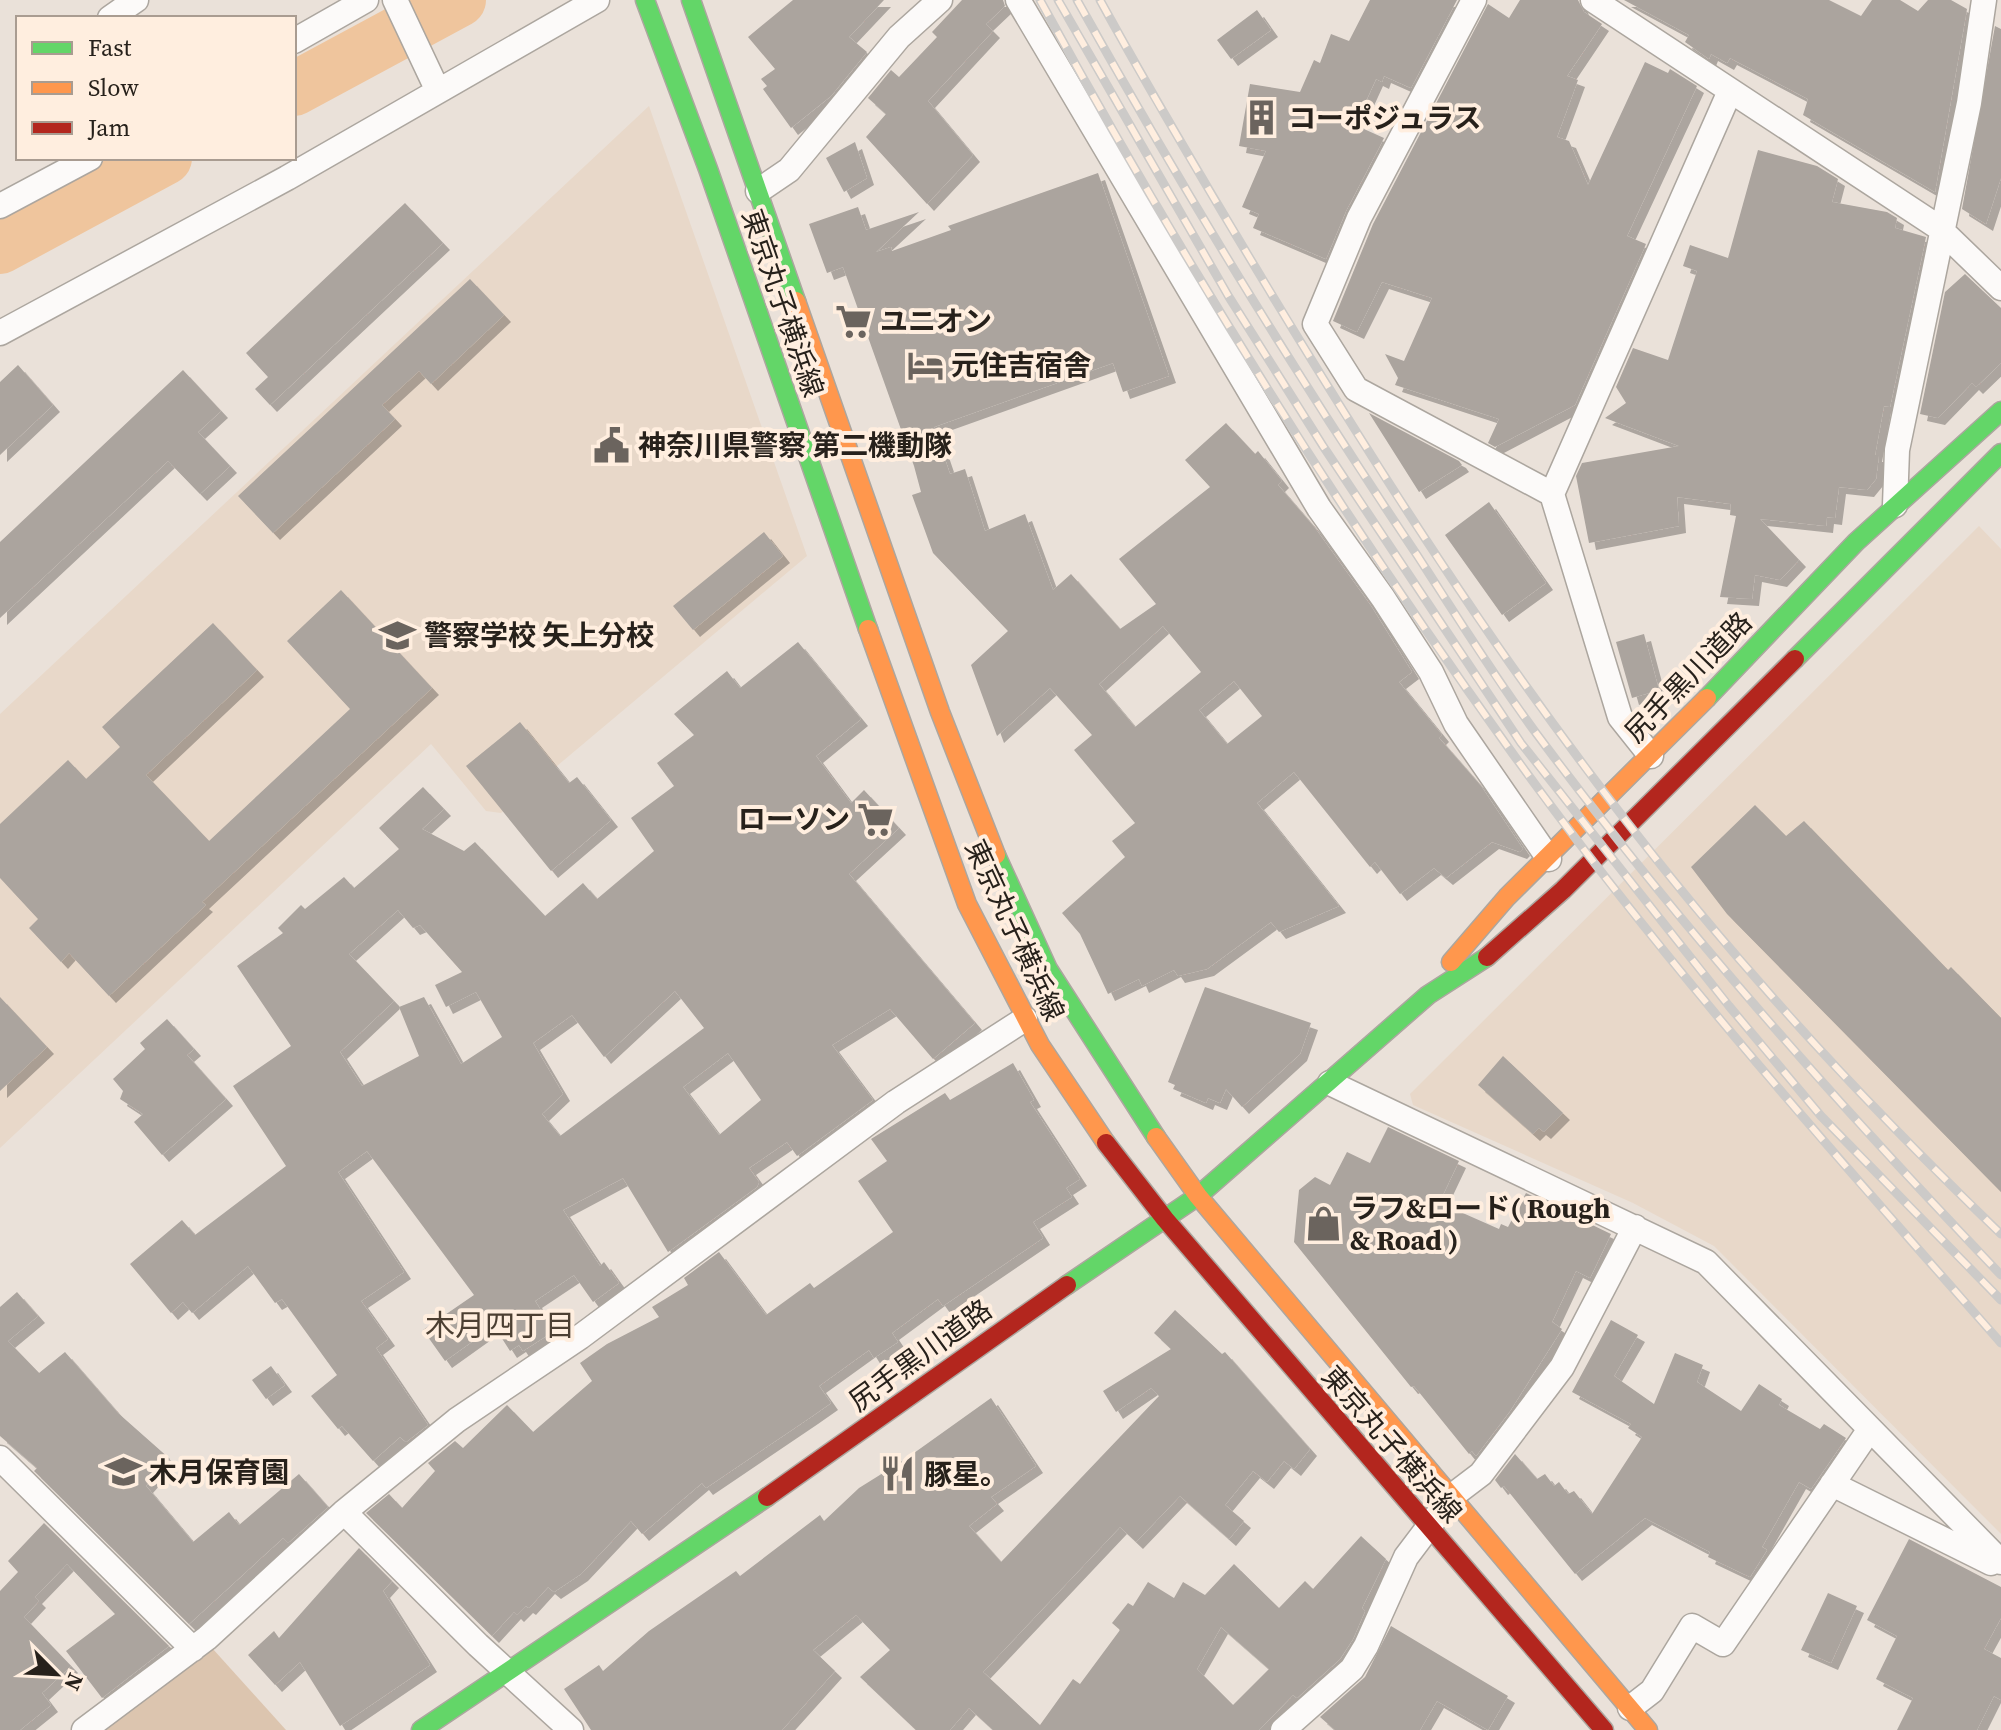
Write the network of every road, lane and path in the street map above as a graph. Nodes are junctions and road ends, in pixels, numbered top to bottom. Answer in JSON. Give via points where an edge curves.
{"nodes":[{"id":1,"x":136,"y":0,"type":"edge"},
{"id":2,"x":366,"y":0,"type":"edge"},
{"id":3,"x":597,"y":0,"type":"edge"},
{"id":4,"x":645,"y":0,"type":"edge"},
{"id":5,"x":691,"y":0,"type":"edge"},
{"id":6,"x":940,"y":0,"type":"edge"},
{"id":7,"x":1018,"y":0,"type":"edge"},
{"id":8,"x":1474,"y":0,"type":"edge"},
{"id":9,"x":1593,"y":0,"type":"edge"},
{"id":10,"x":1984,"y":0,"type":"edge"},
{"id":11,"x":398,"y":6,"type":"edge"},
{"id":12,"x":113,"y":16,"type":"edge"},
{"id":13,"x":296,"y":40,"type":"edge"},
{"id":14,"x":432,"y":78,"type":"junction"},
{"id":15,"x":1730,"y":91,"type":"junction"},
{"id":16,"x":86,"y":160,"type":"edge"},
{"id":17,"x":758,"y":191,"type":"junction"},
{"id":18,"x":0,"y":206,"type":"edge"},
{"id":19,"x":1943,"y":232,"type":"junction"},
{"id":20,"x":2001,"y":288,"type":"edge"},
{"id":21,"x":0,"y":333,"type":"edge"},
{"id":22,"x":2001,"y":411,"type":"edge"},
{"id":23,"x":2001,"y":453,"type":"edge"},
{"id":24,"x":1552,"y":494,"type":"junction"},
{"id":25,"x":1895,"y":505,"type":"junction"},
{"id":26,"x":1651,"y":756,"type":"junction"},
{"id":27,"x":1549,"y":859,"type":"junction"},
{"id":28,"x":1428,"y":995,"type":"junction"},
{"id":29,"x":1025,"y":1019,"type":"junction"},
{"id":30,"x":1330,"y":1083,"type":"junction"},
{"id":31,"x":1198,"y":1196,"type":"junction"},
{"id":32,"x":1165,"y":1219,"type":"junction"},
{"id":33,"x":1635,"y":1227,"type":"junction"},
{"id":34,"x":1870,"y":1429,"type":"junction"},
{"id":35,"x":0,"y":1458,"type":"edge"},
{"id":36,"x":1832,"y":1484,"type":"junction"},
{"id":37,"x":1452,"y":1496,"type":"junction"},
{"id":38,"x":344,"y":1512,"type":"junction"},
{"id":39,"x":1428,"y":1528,"type":"junction"},
{"id":40,"x":2001,"y":1565,"type":"edge"},
{"id":41,"x":193,"y":1649,"type":"junction"},
{"id":42,"x":508,"y":1673,"type":"junction"},
{"id":43,"x":1630,"y":1708,"type":"junction"},
{"id":44,"x":84,"y":1730,"type":"edge"},
{"id":45,"x":421,"y":1730,"type":"edge"},
{"id":46,"x":571,"y":1730,"type":"edge"},
{"id":47,"x":1283,"y":1730,"type":"edge"},
{"id":48,"x":1604,"y":1730,"type":"edge"},
{"id":49,"x":1648,"y":1730,"type":"edge"}],
"edges":[{"from":1,"to":12,"type":"street"},
{"from":2,"to":13,"type":"street"},
{"from":3,"to":14,"type":"street"},
{"from":4,"to":29,"type":"main road","name":"東京丸子横浜線","via":[[963,898]]},
{"from":5,"to":17,"type":"main road","name":"東京丸子横浜線"},
{"from":6,"to":17,"type":"street","via":[[899,37],[789,170]]},
{"from":7,"to":27,"type":"street","via":[[1319,508],[1391,610],[1431,672],[1456,724]]},
{"from":8,"to":24,"type":"street","via":[[1359,218],[1315,324],[1356,389]]},
{"from":9,"to":15,"type":"street"},
{"from":10,"to":19,"type":"street"},
{"from":11,"to":14,"type":"street"},
{"from":14,"to":21,"type":"street","via":[[287,178]]},
{"from":15,"to":19,"type":"street"},
{"from":15,"to":24,"type":"street"},
{"from":16,"to":18,"type":"street"},
{"from":17,"to":31,"type":"main road","name":"東京丸子横浜線","via":[[940,712],[1003,872],[1065,998]]},
{"from":19,"to":20,"type":"street"},
{"from":19,"to":25,"type":"street","via":[[1897,450]]},
{"from":22,"to":25,"type":"main road","name":"尻手黒川道路"},
{"from":23,"to":28,"type":"main road","name":"尻手黒川道路","via":[[1563,890],[1474,968]]},
{"from":24,"to":26,"type":"street","via":[[1620,717]]},
{"from":25,"to":26,"type":"main road","name":"尻手黒川道路"},
{"from":26,"to":27,"type":"main road","name":"尻手黒川道路"},
{"from":27,"to":28,"type":"main road","name":"尻手黒川道路","via":[[1454,956]]},
{"from":28,"to":30,"type":"main road","name":"尻手黒川道路"},
{"from":29,"to":32,"type":"main road","name":"東京丸子横浜線","via":[[1078,1108]]},
{"from":29,"to":38,"type":"street","via":[[896,1102],[617,1310],[457,1420]]},
{"from":30,"to":31,"type":"main road","name":"尻手黒川道路"},
{"from":30,"to":33,"type":"street"},
{"from":31,"to":32,"type":"main road","name":"尻手黒川道路"},
{"from":31,"to":37,"type":"main road","name":"東京丸子横浜線"},
{"from":32,"to":39,"type":"main road","name":"東京丸子横浜線"},
{"from":32,"to":42,"type":"main road","name":"尻手黒川道路"},
{"from":33,"to":34,"type":"street","via":[[1706,1262]]},
{"from":33,"to":37,"type":"street","via":[[1562,1367],[1481,1474]]},
{"from":34,"to":36,"type":"street"},
{"from":34,"to":40,"type":"street"},
{"from":35,"to":41,"type":"street"},
{"from":36,"to":40,"type":"street"},
{"from":36,"to":43,"type":"street","via":[[1723,1644],[1692,1626],[1652,1691]]},
{"from":37,"to":39,"type":"street"},
{"from":37,"to":43,"type":"main road","name":"東京丸子横浜線"},
{"from":38,"to":41,"type":"street"},
{"from":38,"to":42,"type":"street"},
{"from":39,"to":47,"type":"street","via":[[1406,1557],[1352,1669]]},
{"from":39,"to":48,"type":"main road","name":"東京丸子横浜線"},
{"from":41,"to":44,"type":"street"},
{"from":42,"to":45,"type":"main road","name":"尻手黒川道路"},
{"from":42,"to":46,"type":"street"},
{"from":43,"to":49,"type":"main road","name":"東京丸子横浜線"}]}
